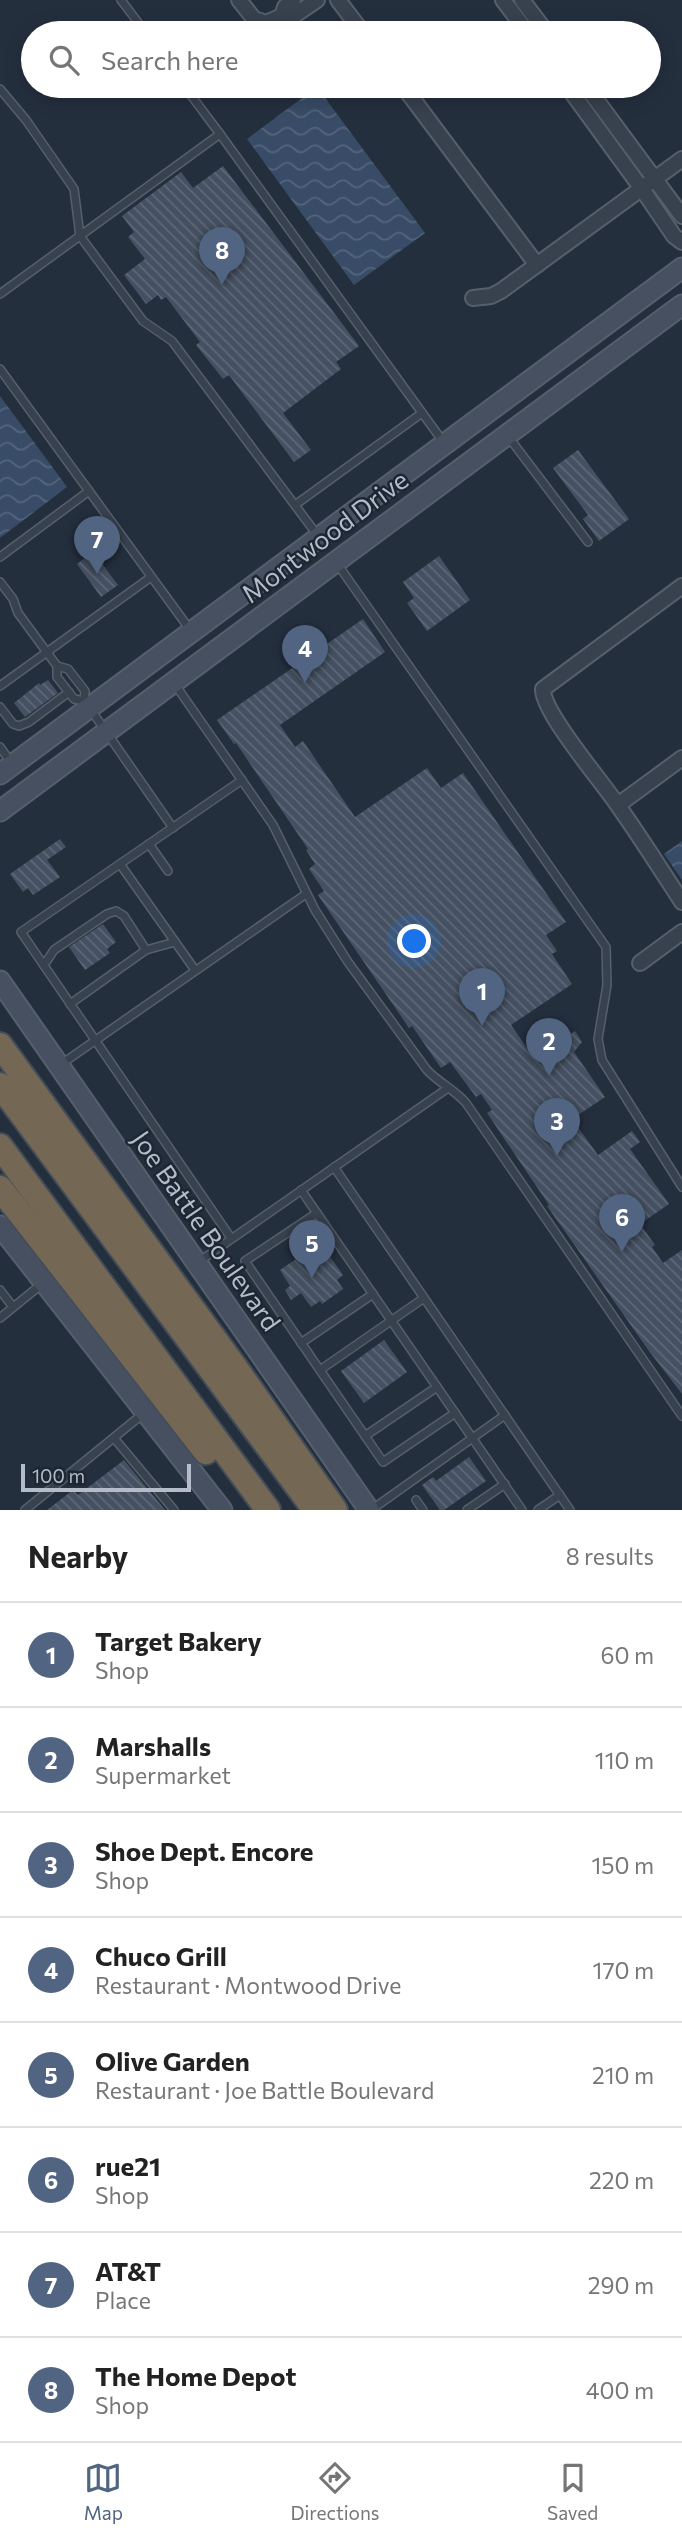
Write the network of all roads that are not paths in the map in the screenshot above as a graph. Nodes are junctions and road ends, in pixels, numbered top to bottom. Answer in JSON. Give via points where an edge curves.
{"nodes":[{"id":1,"x":121,"y":0,"type":"edge"},
{"id":2,"x":239,"y":0,"type":"edge"},
{"id":3,"x":293,"y":0,"type":"edge"},
{"id":4,"x":317,"y":0,"type":"edge"},
{"id":5,"x":338,"y":0,"type":"edge"},
{"id":6,"x":503,"y":0,"type":"edge"},
{"id":7,"x":522,"y":0,"type":"edge"},
{"id":8,"x":282,"y":16,"type":"junction"},
{"id":9,"x":137,"y":21,"type":"edge"},
{"id":10,"x":260,"y":21,"type":"edge"},
{"id":11,"x":271,"y":21,"type":"edge"},
{"id":12,"x":354,"y":21,"type":"edge"},
{"id":13,"x":519,"y":21,"type":"edge"},
{"id":14,"x":538,"y":21,"type":"edge"},
{"id":15,"x":0,"y":89,"type":"edge"},
{"id":16,"x":193,"y":98,"type":"edge"},
{"id":17,"x":412,"y":98,"type":"edge"},
{"id":18,"x":576,"y":98,"type":"edge"},
{"id":19,"x":595,"y":98,"type":"edge"},
{"id":20,"x":220,"y":134,"type":"junction"},
{"id":21,"x":682,"y":159,"type":"edge"},
{"id":22,"x":656,"y":178,"type":"junction"},
{"id":23,"x":642,"y":188,"type":"junction"},
{"id":24,"x":682,"y":216,"type":"edge"},
{"id":25,"x":80,"y":236,"type":"junction"},
{"id":26,"x":682,"y":242,"type":"edge"},
{"id":27,"x":537,"y":265,"type":"junction"},
{"id":28,"x":682,"y":268,"type":"edge"},
{"id":29,"x":0,"y":294,"type":"edge"},
{"id":30,"x":473,"y":299,"type":"dead end"},
{"id":31,"x":682,"y":305,"type":"edge"},
{"id":32,"x":0,"y":369,"type":"edge"},
{"id":33,"x":422,"y":413,"type":"junction"},
{"id":34,"x":507,"y":434,"type":"junction"},
{"id":35,"x":445,"y":444,"type":"junction"},
{"id":36,"x":89,"y":491,"type":"junction"},
{"id":37,"x":295,"y":505,"type":"junction"},
{"id":38,"x":319,"y":537,"type":"junction"},
{"id":39,"x":588,"y":542,"type":"dead end"},
{"id":40,"x":0,"y":557,"type":"edge"},
{"id":41,"x":336,"y":561,"type":"junction"},
{"id":42,"x":151,"y":576,"type":"junction"},
{"id":43,"x":0,"y":582,"type":"edge"},
{"id":44,"x":682,"y":586,"type":"edge"},
{"id":45,"x":191,"y":632,"type":"junction"},
{"id":46,"x":47,"y":652,"type":"junction"},
{"id":47,"x":57,"y":666,"type":"junction"},
{"id":48,"x":173,"y":682,"type":"junction"},
{"id":49,"x":0,"y":685,"type":"edge"},
{"id":50,"x":69,"y":692,"type":"junction"},
{"id":51,"x":87,"y":704,"type":"junction"},
{"id":52,"x":0,"y":707,"type":"edge"},
{"id":53,"x":106,"y":730,"type":"junction"},
{"id":54,"x":0,"y":747,"type":"edge"},
{"id":55,"x":682,"y":758,"type":"edge"},
{"id":56,"x":6,"y":769,"type":"edge"},
{"id":57,"x":242,"y":780,"type":"junction"},
{"id":58,"x":618,"y":805,"type":"junction"},
{"id":59,"x":0,"y":811,"type":"edge"},
{"id":60,"x":173,"y":828,"type":"junction"},
{"id":61,"x":149,"y":844,"type":"junction"},
{"id":62,"x":120,"y":864,"type":"junction"},
{"id":63,"x":168,"y":871,"type":"dead end"},
{"id":64,"x":306,"y":894,"type":"junction"},
{"id":65,"x":682,"y":902,"type":"edge"},
{"id":66,"x":682,"y":932,"type":"edge"},
{"id":67,"x":175,"y":942,"type":"junction"},
{"id":68,"x":146,"y":950,"type":"junction"},
{"id":69,"x":639,"y":963,"type":"dead end"},
{"id":70,"x":44,"y":965,"type":"junction"},
{"id":71,"x":195,"y":971,"type":"junction"},
{"id":72,"x":0,"y":981,"type":"edge"},
{"id":73,"x":70,"y":1004,"type":"junction"},
{"id":74,"x":95,"y":1040,"type":"junction"},
{"id":75,"x":0,"y":1045,"type":"edge"},
{"id":76,"x":59,"y":1065,"type":"junction"},
{"id":77,"x":0,"y":1085,"type":"edge"},
{"id":78,"x":447,"y":1088,"type":"junction"},
{"id":79,"x":0,"y":1146,"type":"edge"},
{"id":80,"x":334,"y":1167,"type":"junction"},
{"id":81,"x":682,"y":1187,"type":"edge"},
{"id":82,"x":0,"y":1188,"type":"edge"},
{"id":83,"x":301,"y":1190,"type":"junction"},
{"id":84,"x":317,"y":1213,"type":"junction"},
{"id":85,"x":0,"y":1226,"type":"edge"},
{"id":86,"x":231,"y":1238,"type":"junction"},
{"id":87,"x":196,"y":1263,"type":"junction"},
{"id":88,"x":44,"y":1282,"type":"junction"},
{"id":89,"x":0,"y":1290,"type":"edge"},
{"id":90,"x":373,"y":1294,"type":"junction"},
{"id":91,"x":424,"y":1298,"type":"junction"},
{"id":92,"x":13,"y":1307,"type":"junction"},
{"id":93,"x":0,"y":1318,"type":"edge"},
{"id":94,"x":391,"y":1321,"type":"junction"},
{"id":95,"x":301,"y":1343,"type":"junction"},
{"id":96,"x":320,"y":1370,"type":"junction"},
{"id":97,"x":437,"y":1387,"type":"junction"},
{"id":98,"x":146,"y":1411,"type":"junction"},
{"id":99,"x":455,"y":1413,"type":"junction"},
{"id":100,"x":505,"y":1415,"type":"junction"},
{"id":101,"x":682,"y":1416,"type":"edge"},
{"id":102,"x":365,"y":1436,"type":"junction"},
{"id":103,"x":114,"y":1438,"type":"junction"},
{"id":104,"x":472,"y":1438,"type":"junction"},
{"id":105,"x":505,"y":1484,"type":"junction"},
{"id":106,"x":560,"y":1495,"type":"junction"},
{"id":107,"x":416,"y":1500,"type":"dead end"},
{"id":108,"x":25,"y":1510,"type":"edge"},
{"id":109,"x":174,"y":1510,"type":"edge"},
{"id":110,"x":222,"y":1510,"type":"edge"},
{"id":111,"x":252,"y":1510,"type":"edge"},
{"id":112,"x":268,"y":1510,"type":"edge"},
{"id":113,"x":315,"y":1510,"type":"edge"},
{"id":114,"x":335,"y":1510,"type":"edge"},
{"id":115,"x":370,"y":1510,"type":"edge"},
{"id":116,"x":423,"y":1510,"type":"edge"},
{"id":117,"x":467,"y":1510,"type":"edge"},
{"id":118,"x":523,"y":1510,"type":"edge"},
{"id":119,"x":538,"y":1510,"type":"edge"},
{"id":120,"x":570,"y":1510,"type":"edge"}],
"edges":[{"from":1,"to":9,"type":"lane"},
{"from":2,"to":10,"type":"street"},
{"from":3,"to":8,"type":"street"},
{"from":4,"to":8,"type":"street","via":[[292,17]]},
{"from":5,"to":12,"type":"street"},
{"from":6,"to":13,"type":"street"},
{"from":7,"to":14,"type":"street"},
{"from":8,"to":11,"type":"street"},
{"from":15,"to":25,"type":"lane","via":[[74,189]]},
{"from":16,"to":20,"type":"lane"},
{"from":17,"to":27,"type":"street"},
{"from":18,"to":23,"type":"street"},
{"from":19,"to":22,"type":"street"},
{"from":20,"to":25,"type":"lane"},
{"from":20,"to":33,"type":"lane"},
{"from":21,"to":22,"type":"street"},
{"from":22,"to":23,"type":"street"},
{"from":22,"to":24,"type":"street"},
{"from":23,"to":26,"type":"street"},
{"from":23,"to":27,"type":"street"},
{"from":25,"to":29,"type":"lane"},
{"from":25,"to":37,"type":"lane","via":[[143,321],[172,341]]},
{"from":27,"to":30,"type":"street","via":[[501,291]]},
{"from":28,"to":35,"type":"street","name":"Montwood Drive"},
{"from":31,"to":34,"type":"street","name":"Montwood Drive"},
{"from":32,"to":36,"type":"lane"},
{"from":33,"to":35,"type":"lane"},
{"from":33,"to":37,"type":"lane"},
{"from":34,"to":39,"type":"lane"},
{"from":34,"to":41,"type":"street","name":"Montwood Drive"},
{"from":35,"to":38,"type":"street","name":"Montwood Drive"},
{"from":36,"to":40,"type":"lane"},
{"from":36,"to":42,"type":"lane"},
{"from":37,"to":38,"type":"lane"},
{"from":38,"to":45,"type":"street","name":"Montwood Drive"},
{"from":41,"to":48,"type":"street","name":"Montwood Drive"},
{"from":41,"to":81,"type":"lane","via":[[606,947],[607,985],[598,1039],[602,1060]]},
{"from":42,"to":45,"type":"lane"},
{"from":42,"to":46,"type":"lane"},
{"from":43,"to":46,"type":"lane"},
{"from":44,"to":58,"type":"street","via":[[543,689],[553,715]]},
{"from":45,"to":51,"type":"street","name":"Montwood Drive"},
{"from":46,"to":47,"type":"lane"},
{"from":46,"to":49,"type":"lane"},
{"from":47,"to":50,"type":"lane","via":[[57,677]]},
{"from":47,"to":51,"type":"lane","via":[[68,669],[85,691]]},
{"from":48,"to":53,"type":"street","name":"Montwood Drive"},
{"from":48,"to":57,"type":"lane"},
{"from":50,"to":51,"type":"lane"},
{"from":50,"to":52,"type":"lane","via":[[19,726]]},
{"from":51,"to":53,"type":"lane"},
{"from":51,"to":56,"type":"street","name":"Montwood Drive"},
{"from":53,"to":59,"type":"street","name":"Montwood Drive"},
{"from":53,"to":60,"type":"lane"},
{"from":54,"to":56,"type":"lane"},
{"from":55,"to":58,"type":"street"},
{"from":57,"to":60,"type":"lane"},
{"from":57,"to":64,"type":"lane","via":[[273,825]]},
{"from":58,"to":65,"type":"street"},
{"from":60,"to":61,"type":"lane"},
{"from":61,"to":62,"type":"lane"},
{"from":61,"to":63,"type":"lane"},
{"from":62,"to":67,"type":"lane"},
{"from":62,"to":70,"type":"lane","via":[[21,932]]},
{"from":64,"to":71,"type":"lane"},
{"from":64,"to":78,"type":"lane","via":[[348,962],[427,1070]]},
{"from":66,"to":69,"type":"street"},
{"from":67,"to":68,"type":"lane"},
{"from":67,"to":71,"type":"lane"},
{"from":68,"to":70,"type":"lane","via":[[116,911],[54,950]]},
{"from":68,"to":73,"type":"lane"},
{"from":70,"to":73,"type":"lane"},
{"from":71,"to":74,"type":"lane"},
{"from":72,"to":76,"type":"street","name":"Joe Battle Boulevard"},
{"from":73,"to":74,"type":"lane"},
{"from":74,"to":76,"type":"lane"},
{"from":74,"to":86,"type":"lane"},
{"from":75,"to":114,"type":"highway"},
{"from":76,"to":87,"type":"street","name":"Joe Battle Boulevard"},
{"from":77,"to":113,"type":"highway"},
{"from":78,"to":80,"type":"lane"},
{"from":78,"to":101,"type":"lane","via":[[466,1104]]},
{"from":79,"to":112,"type":"highway"},
{"from":80,"to":83,"type":"lane"},
{"from":80,"to":91,"type":"lane"},
{"from":82,"to":111,"type":"highway"},
{"from":83,"to":84,"type":"lane"},
{"from":83,"to":86,"type":"lane"},
{"from":84,"to":90,"type":"lane"},
{"from":84,"to":95,"type":"lane","via":[[245,1261]]},
{"from":85,"to":88,"type":"street"},
{"from":86,"to":87,"type":"lane"},
{"from":87,"to":115,"type":"street","name":"Joe Battle Boulevard"},
{"from":88,"to":92,"type":"lane"},
{"from":88,"to":98,"type":"street"},
{"from":89,"to":92,"type":"lane"},
{"from":90,"to":94,"type":"lane"},
{"from":90,"to":95,"type":"lane"},
{"from":91,"to":94,"type":"lane"},
{"from":91,"to":100,"type":"lane"},
{"from":92,"to":93,"type":"lane"},
{"from":94,"to":96,"type":"lane"},
{"from":94,"to":97,"type":"lane"},
{"from":95,"to":96,"type":"lane"},
{"from":96,"to":102,"type":"lane"},
{"from":97,"to":99,"type":"lane"},
{"from":97,"to":102,"type":"lane"},
{"from":98,"to":103,"type":"lane"},
{"from":98,"to":110,"type":"street"},
{"from":99,"to":102,"type":"lane","via":[[383,1462]]},
{"from":99,"to":104,"type":"lane"},
{"from":100,"to":104,"type":"lane"},
{"from":100,"to":106,"type":"lane"},
{"from":103,"to":108,"type":"lane"},
{"from":103,"to":109,"type":"lane"},
{"from":104,"to":105,"type":"lane"},
{"from":104,"to":115,"type":"lane"},
{"from":105,"to":117,"type":"lane"},
{"from":105,"to":118,"type":"lane"},
{"from":106,"to":119,"type":"lane"},
{"from":106,"to":120,"type":"lane"},
{"from":107,"to":116,"type":"lane"}]}
